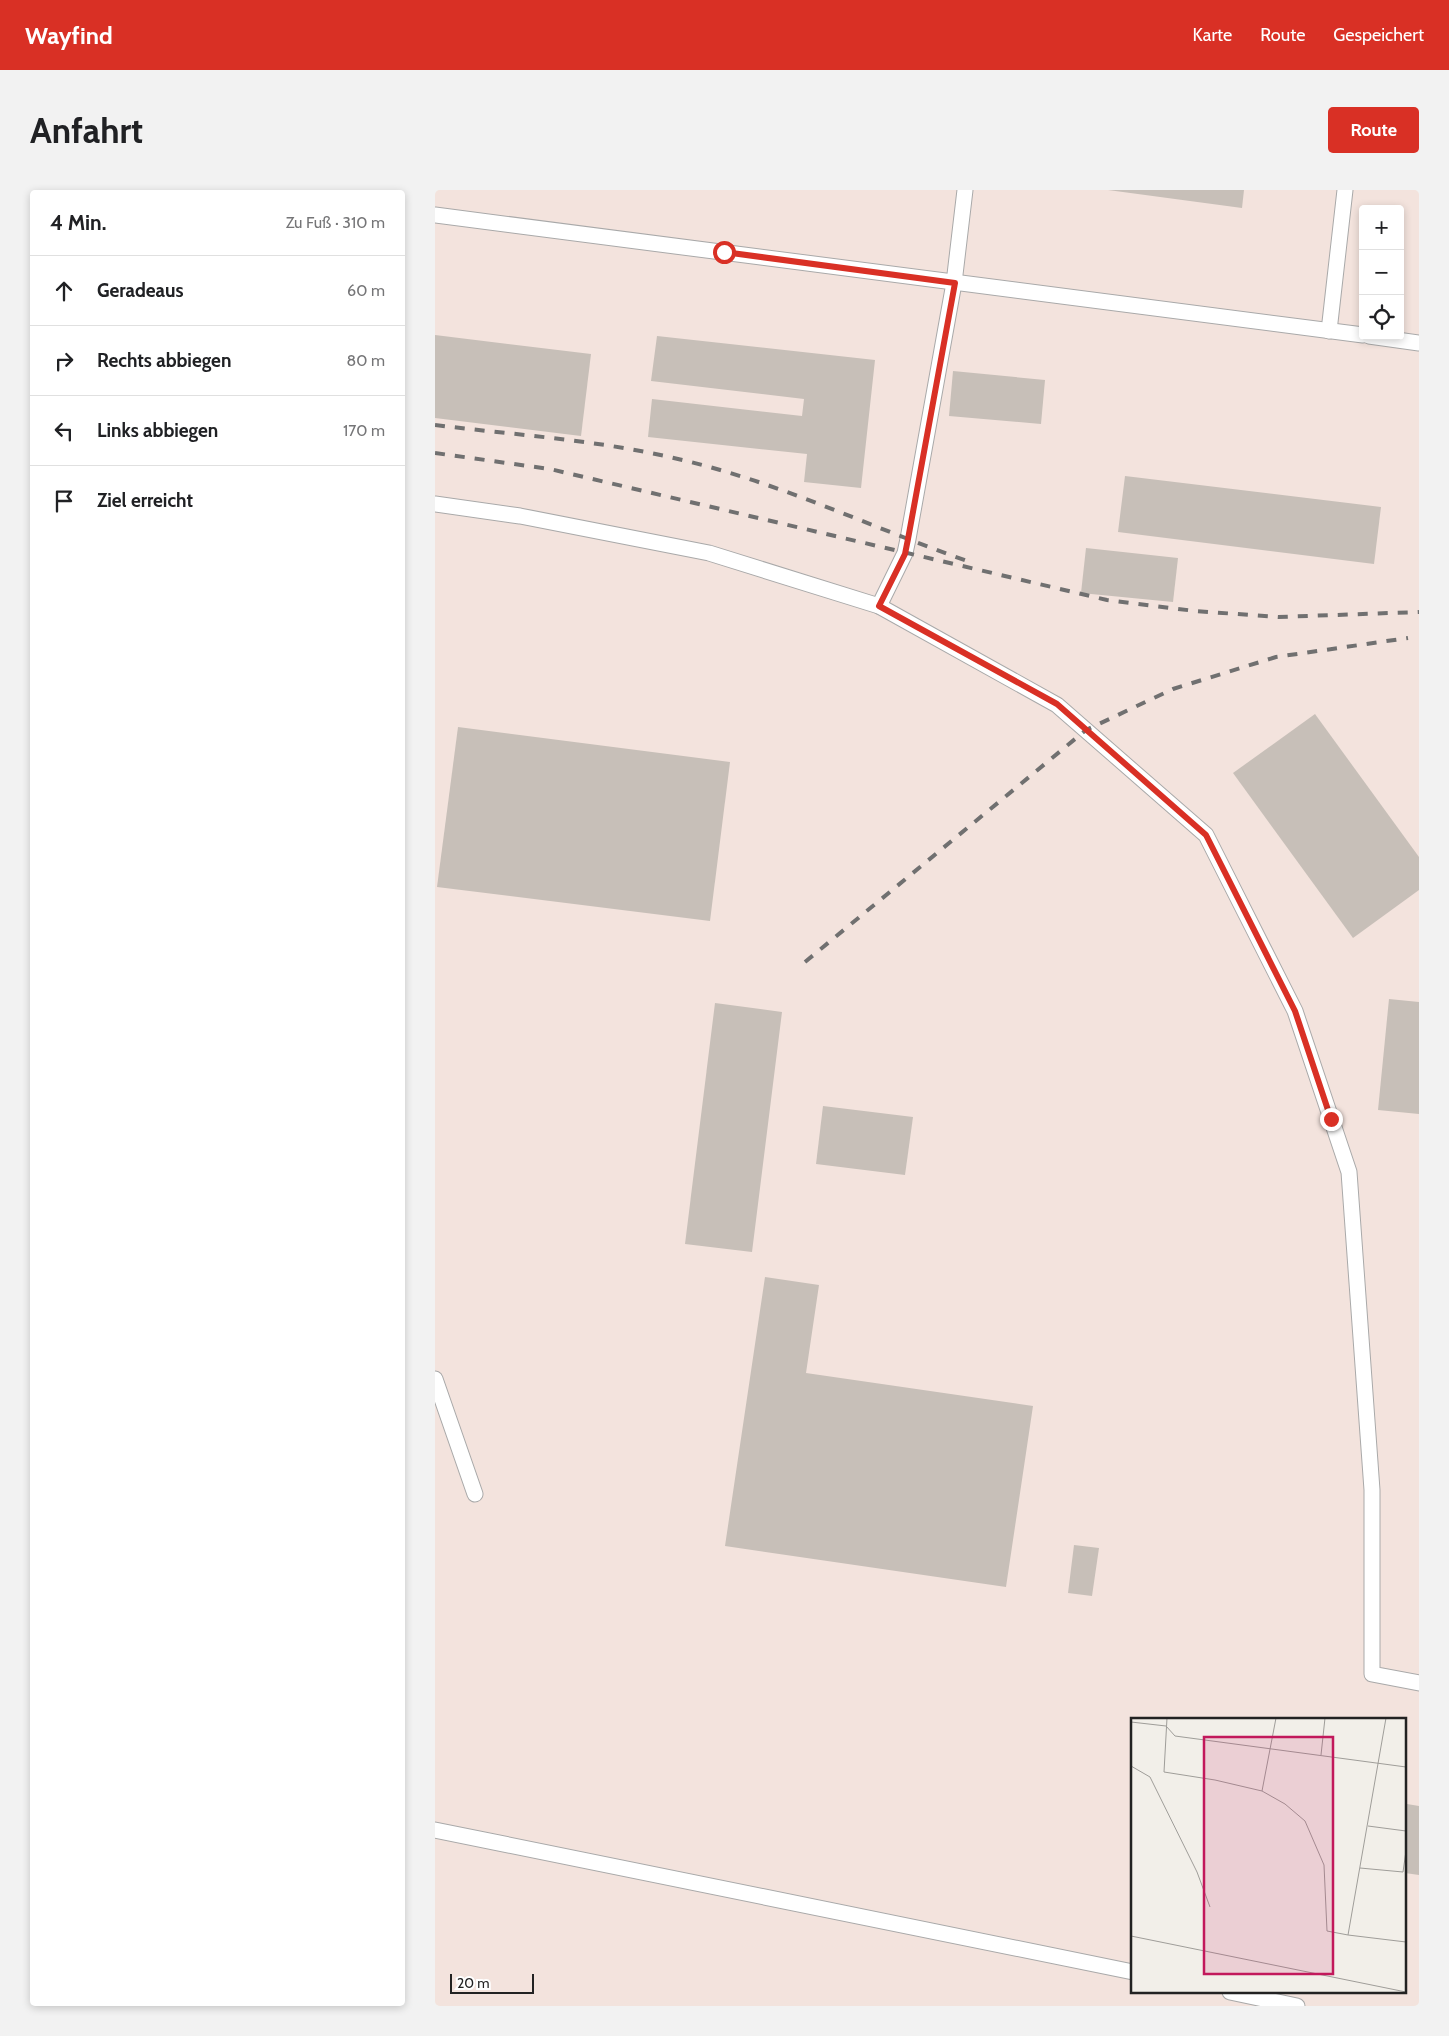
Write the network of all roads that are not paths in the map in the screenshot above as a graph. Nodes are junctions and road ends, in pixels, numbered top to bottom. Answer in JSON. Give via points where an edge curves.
{"nodes":[{"id":1,"x":965,"y":190,"type":"edge"},
{"id":2,"x":1345,"y":190,"type":"edge"},
{"id":3,"x":435,"y":215,"type":"edge"},
{"id":4,"x":955,"y":283,"type":"junction"},
{"id":5,"x":1329,"y":331,"type":"junction"},
{"id":6,"x":1359,"y":335,"type":"edge"},
{"id":7,"x":1398,"y":340,"type":"edge"},
{"id":8,"x":1419,"y":343,"type":"edge"},
{"id":9,"x":435,"y":504,"type":"edge"},
{"id":10,"x":879,"y":606,"type":"junction"},
{"id":11,"x":435,"y":1379,"type":"edge"},
{"id":12,"x":475,"y":1494,"type":"dead end"},
{"id":13,"x":1419,"y":1683,"type":"edge"},
{"id":14,"x":435,"y":1830,"type":"edge"},
{"id":15,"x":1131,"y":1972,"type":"edge"},
{"id":16,"x":1240,"y":1994,"type":"edge"},
{"id":17,"x":1297,"y":2006,"type":"edge"}],
"edges":[{"from":1,"to":4,"type":"lane"},
{"from":2,"to":5,"type":"lane"},
{"from":3,"to":4,"type":"lane"},
{"from":4,"to":5,"type":"lane"},
{"from":4,"to":10,"type":"lane","via":[[905,554]]},
{"from":5,"to":6,"type":"lane"},
{"from":7,"to":8,"type":"lane"},
{"from":9,"to":10,"type":"lane","via":[[520,516],[709,554]]},
{"from":10,"to":13,"type":"lane","via":[[1057,704],[1206,835],[1291,1002],[1349,1172],[1372,1490],[1372,1674]]},
{"from":11,"to":12,"type":"lane"},
{"from":14,"to":15,"type":"lane"},
{"from":16,"to":17,"type":"lane"}]}
